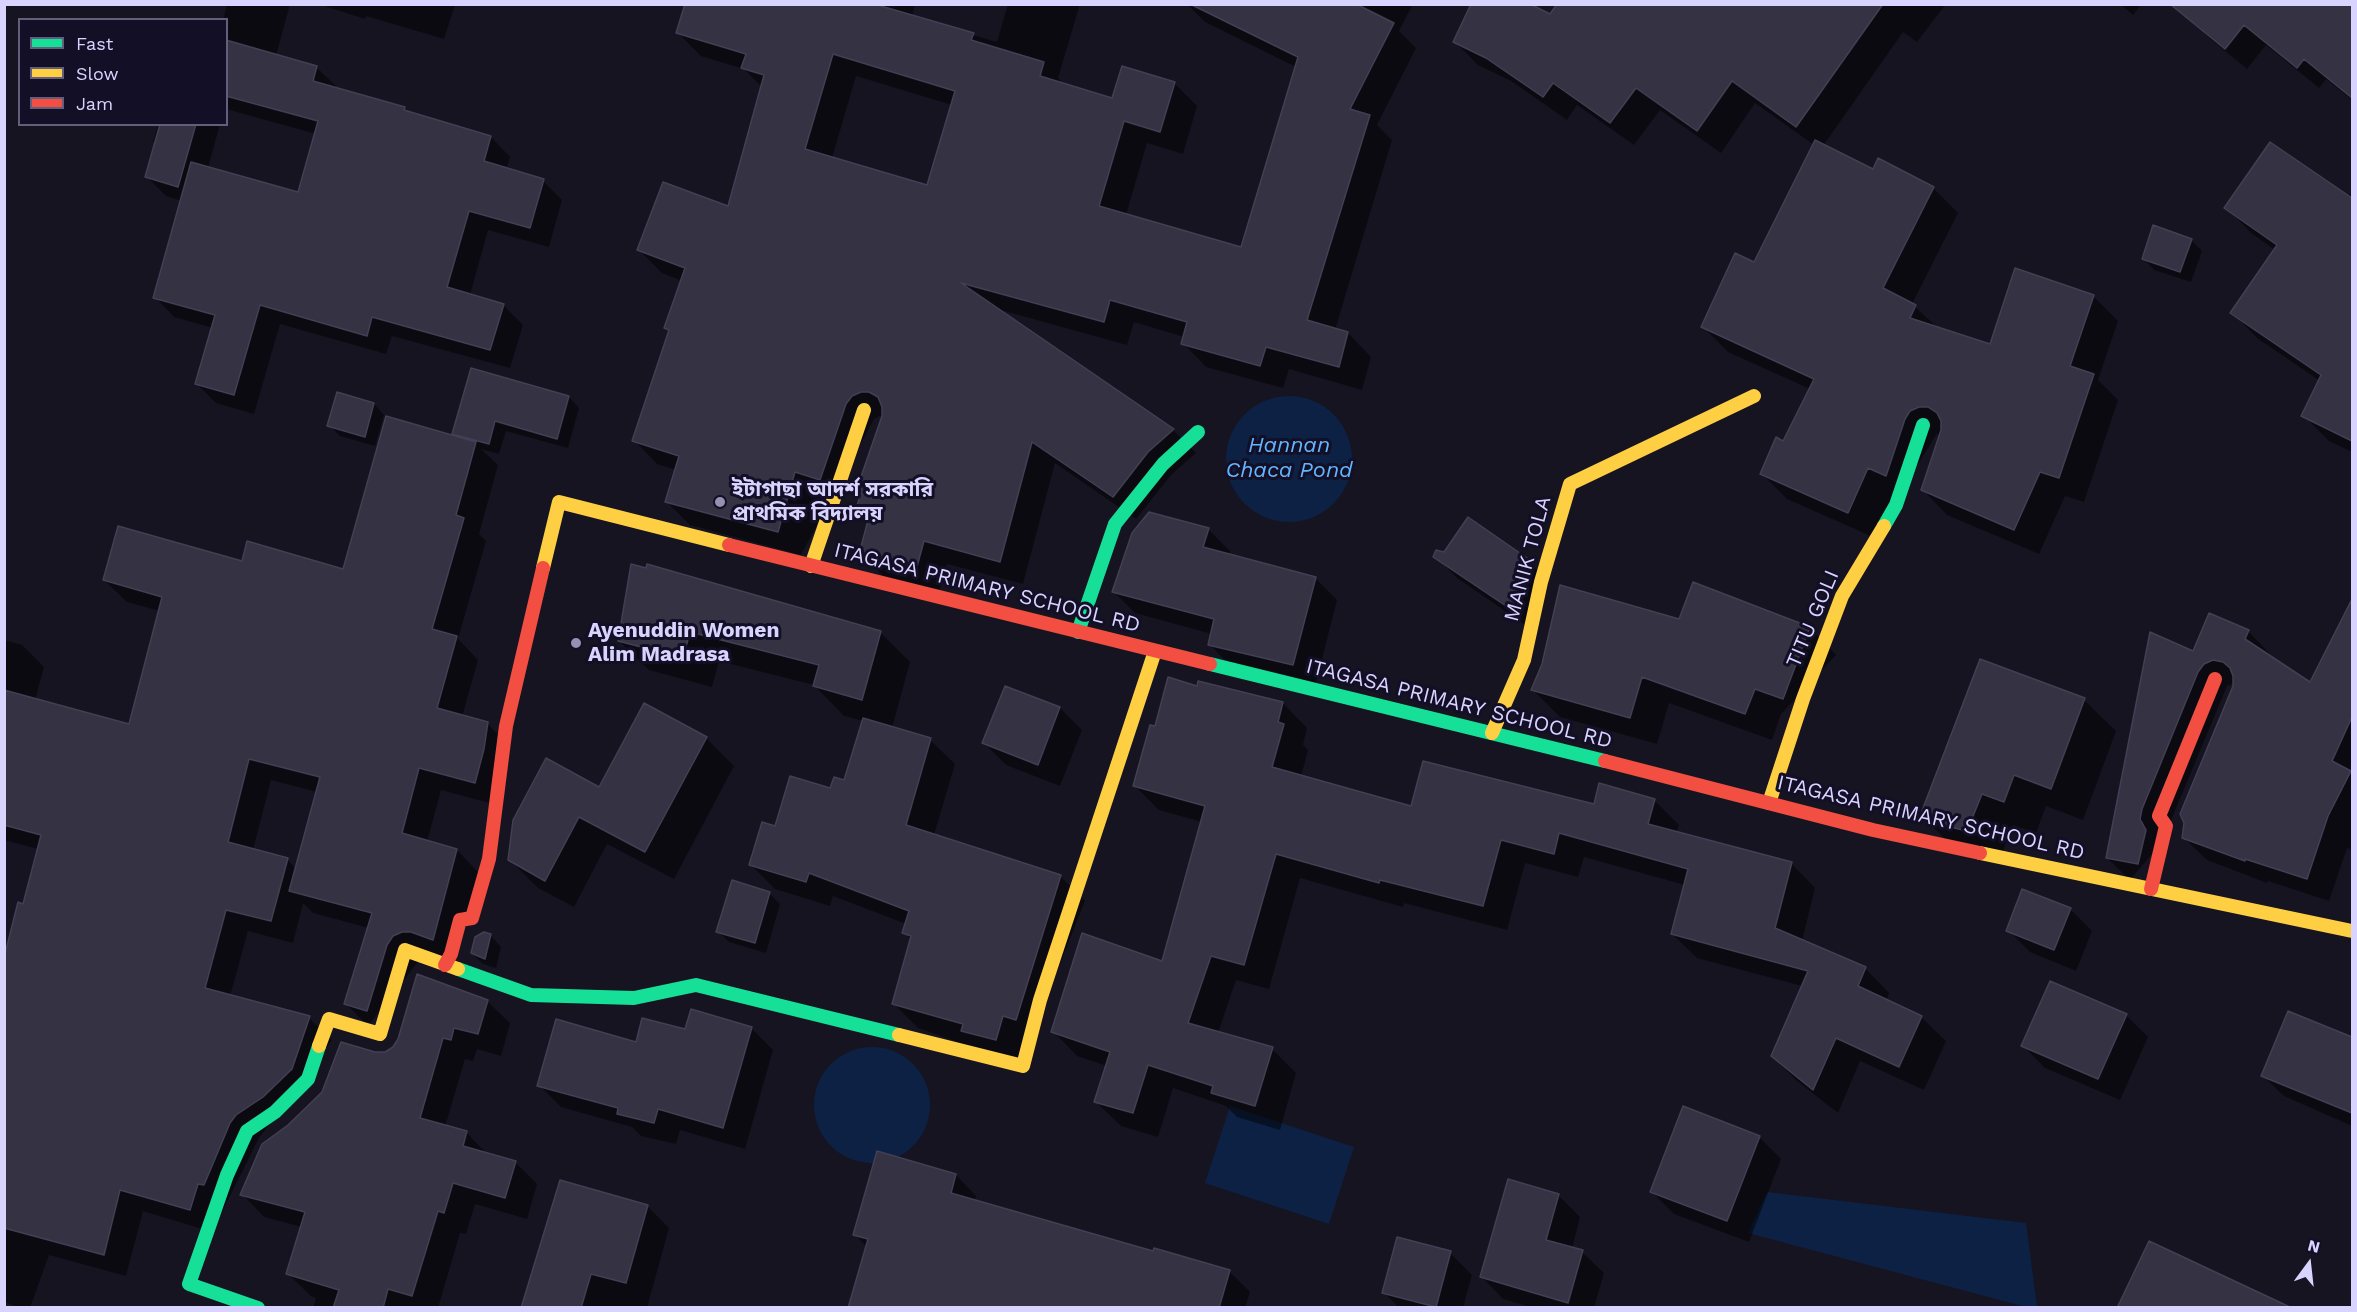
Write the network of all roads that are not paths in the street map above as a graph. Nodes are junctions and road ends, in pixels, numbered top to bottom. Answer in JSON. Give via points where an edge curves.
{"nodes":[{"id":1,"x":1754,"y":396,"type":"dead end"},
{"id":2,"x":864,"y":410,"type":"dead end"},
{"id":3,"x":1923,"y":425,"type":"dead end"},
{"id":4,"x":1198,"y":432,"type":"dead end"},
{"id":5,"x":812,"y":566,"type":"junction"},
{"id":6,"x":1078,"y":632,"type":"junction"},
{"id":7,"x":1155,"y":651,"type":"junction"},
{"id":8,"x":2215,"y":679,"type":"dead end"},
{"id":9,"x":1492,"y":733,"type":"junction"},
{"id":10,"x":1769,"y":803,"type":"junction"},
{"id":11,"x":2151,"y":889,"type":"junction"},
{"id":12,"x":2352,"y":931,"type":"edge"},
{"id":13,"x":445,"y":965,"type":"junction"},
{"id":14,"x":258,"y":1308,"type":"edge"}],
"edges":[{"from":1,"to":9,"type":"street","name":"MANIK TOLA","via":[[1570,484],[1541,582],[1524,660]]},
{"from":2,"to":5,"type":"street"},
{"from":3,"to":10,"type":"street","name":"TITU GOLI","via":[[1896,505],[1842,596]]},
{"from":4,"to":6,"type":"street","via":[[1163,464],[1115,524]]},
{"from":5,"to":6,"type":"street","name":"ITAGASA PRIMARY SCHOOL RD"},
{"from":5,"to":13,"type":"street","name":"ITAGASA PRIMARY SCHOOL RD","via":[[559,502],[506,726],[489,859],[472,918],[460,921]]},
{"from":6,"to":7,"type":"street","name":"ITAGASA PRIMARY SCHOOL RD"},
{"from":7,"to":9,"type":"street","name":"ITAGASA PRIMARY SCHOOL RD"},
{"from":7,"to":13,"type":"street","via":[[1040,1000],[1023,1066],[696,985],[634,998],[531,995]]},
{"from":8,"to":11,"type":"street","via":[[2159,816],[2166,826]]},
{"from":9,"to":10,"type":"street","name":"ITAGASA PRIMARY SCHOOL RD"},
{"from":10,"to":11,"type":"street","name":"ITAGASA PRIMARY SCHOOL RD","via":[[1873,830]]},
{"from":11,"to":12,"type":"street","name":"ITAGASA PRIMARY SCHOOL RD"},
{"from":13,"to":14,"type":"street","via":[[405,950],[380,1034],[329,1019],[308,1079],[274,1112],[247,1131],[227,1175],[189,1284]]}]}
